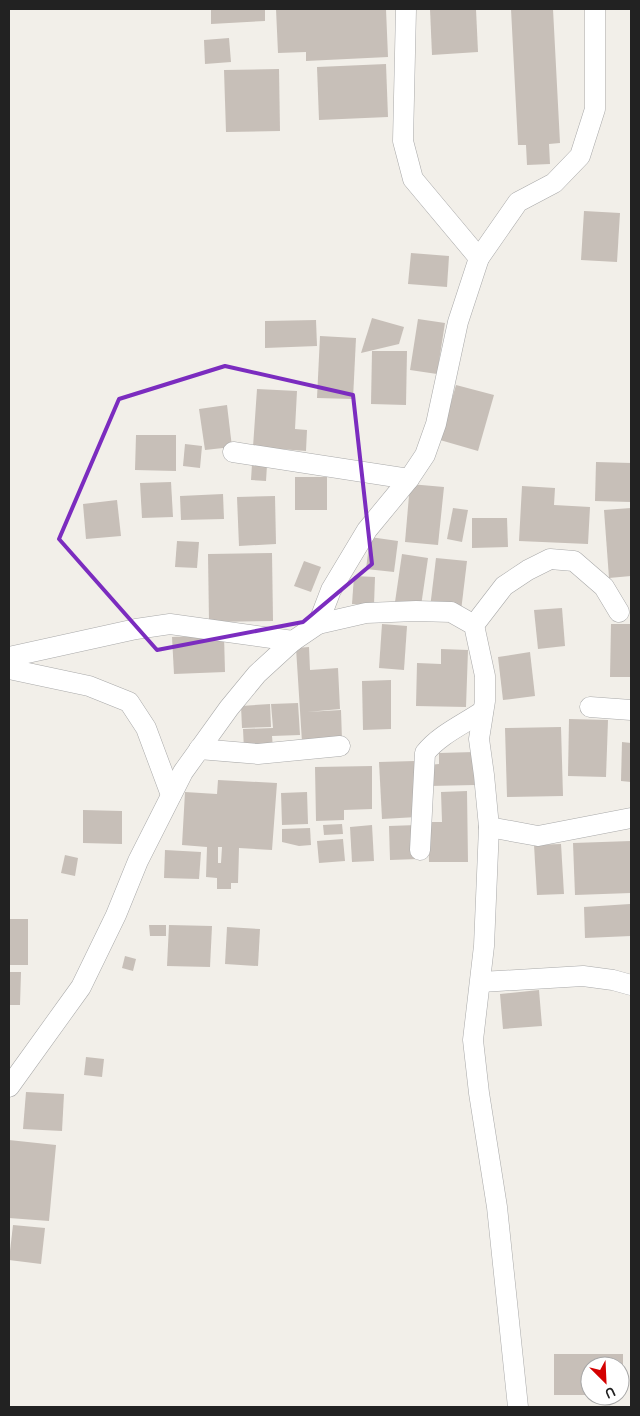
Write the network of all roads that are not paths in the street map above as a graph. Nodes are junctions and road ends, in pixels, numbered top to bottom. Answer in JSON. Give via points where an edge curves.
{"nodes":[{"id":1,"x":406,"y":9,"type":"edge"},
{"id":2,"x":595,"y":9,"type":"edge"},
{"id":3,"x":479,"y":258,"type":"junction"},
{"id":4,"x":233,"y":452,"type":"dead end"},
{"id":5,"x":409,"y":479,"type":"junction"},
{"id":6,"x":619,"y":612,"type":"dead end"},
{"id":7,"x":318,"y":624,"type":"junction"},
{"id":8,"x":474,"y":625,"type":"junction"},
{"id":9,"x":293,"y":641,"type":"junction"},
{"id":10,"x":9,"y":657,"type":"edge"},
{"id":11,"x":9,"y":670,"type":"edge"},
{"id":12,"x":590,"y":707,"type":"dead end"},
{"id":13,"x":631,"y":710,"type":"edge"},
{"id":14,"x":484,"y":711,"type":"junction"},
{"id":15,"x":340,"y":746,"type":"dead end"},
{"id":16,"x":199,"y":749,"type":"junction"},
{"id":17,"x":171,"y":795,"type":"junction"},
{"id":18,"x":631,"y":818,"type":"edge"},
{"id":19,"x":489,"y":827,"type":"junction"},
{"id":20,"x":420,"y":850,"type":"dead end"},
{"id":21,"x":481,"y":982,"type":"junction"},
{"id":22,"x":631,"y":985,"type":"edge"},
{"id":23,"x":9,"y":1087,"type":"edge"},
{"id":24,"x":518,"y":1407,"type":"edge"}],
"edges":[{"from":1,"to":3,"type":"street","via":[[402,141],[413,179]]},
{"from":2,"to":3,"type":"street","via":[[594,109],[580,156],[554,183],[518,202]]},
{"from":3,"to":5,"type":"street","via":[[458,322],[436,424],[425,455]]},
{"from":4,"to":5,"type":"street"},
{"from":5,"to":7,"type":"street","via":[[367,530],[331,590]]},
{"from":6,"to":8,"type":"street","via":[[604,587],[574,561],[550,559],[504,586]]},
{"from":7,"to":8,"type":"street","via":[[366,613],[416,611],[451,612]]},
{"from":7,"to":9,"type":"street"},
{"from":8,"to":14,"type":"street","via":[[485,676]]},
{"from":9,"to":10,"type":"street","via":[[170,624]]},
{"from":9,"to":16,"type":"street","via":[[257,674]]},
{"from":11,"to":17,"type":"street","via":[[90,686],[129,702],[146,728]]},
{"from":12,"to":13,"type":"street"},
{"from":14,"to":19,"type":"street","via":[[479,739]]},
{"from":14,"to":20,"type":"street","via":[[445,735],[424,753]]},
{"from":15,"to":16,"type":"street","via":[[258,754]]},
{"from":16,"to":17,"type":"street"},
{"from":17,"to":23,"type":"street","via":[[81,987]]},
{"from":18,"to":19,"type":"street","via":[[538,836]]},
{"from":19,"to":21,"type":"street"},
{"from":21,"to":22,"type":"street","via":[[583,976]]},
{"from":21,"to":24,"type":"street","via":[[473,1040],[497,1207]]}]}
